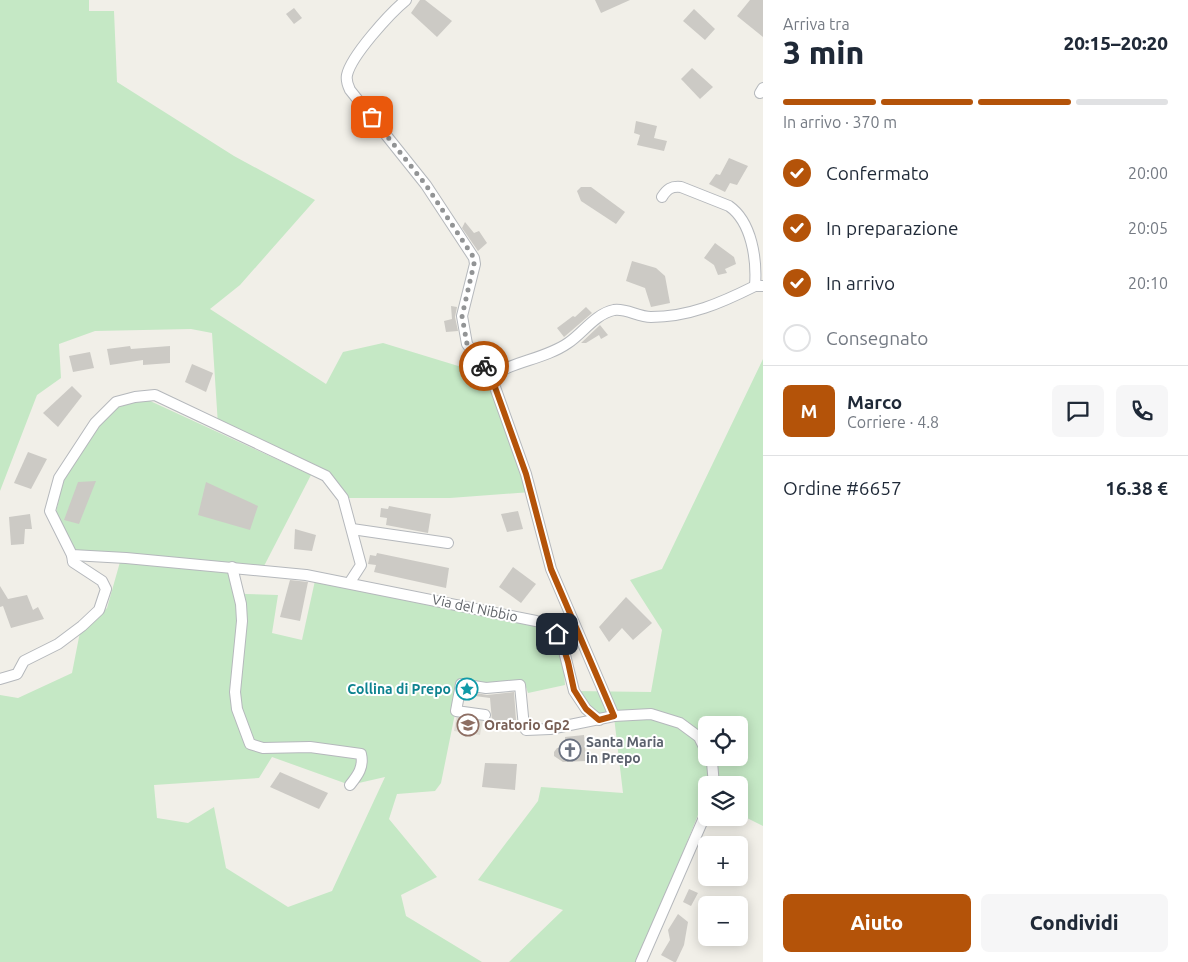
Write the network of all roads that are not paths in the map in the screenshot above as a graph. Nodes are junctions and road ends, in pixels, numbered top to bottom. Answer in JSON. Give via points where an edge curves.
{"nodes":[{"id":1,"x":406,"y":0,"type":"edge"},
{"id":2,"x":662,"y":198,"type":"dead end"},
{"id":3,"x":759,"y":286,"type":"edge"},
{"id":4,"x":491,"y":376,"type":"junction"},
{"id":5,"x":352,"y":529,"type":"junction"},
{"id":6,"x":448,"y":543,"type":"dead end"},
{"id":7,"x":72,"y":555,"type":"junction"},
{"id":8,"x":232,"y":567,"type":"junction"},
{"id":9,"x":350,"y":582,"type":"junction"},
{"id":10,"x":0,"y":679,"type":"edge"},
{"id":11,"x":485,"y":715,"type":"dead end"},
{"id":12,"x":614,"y":716,"type":"junction"},
{"id":13,"x":599,"y":720,"type":"junction"},
{"id":14,"x":698,"y":736,"type":"edge"},
{"id":15,"x":350,"y":785,"type":"dead end"},
{"id":16,"x":700,"y":826,"type":"edge"},
{"id":17,"x":640,"y":962,"type":"edge"}],
"edges":[{"from":1,"to":4,"type":"street","via":[[371,36],[350,68],[347,76],[350,90],[426,185],[474,258],[462,316],[464,331],[467,344]]},
{"from":2,"to":3,"type":"street","via":[[666,190],[673,186],[681,187],[734,210],[740,216],[753,247]]},
{"from":3,"to":4,"type":"street","via":[[711,307],[670,317],[642,317],[621,309],[611,311],[599,317],[568,344]]},
{"from":4,"to":12,"type":"street","via":[[526,474],[551,569]]},
{"from":5,"to":6,"type":"street"},
{"from":5,"to":7,"type":"street","via":[[343,498],[326,476],[155,395],[116,402],[95,422],[59,478],[50,511]]},
{"from":5,"to":9,"type":"street","via":[[361,565]]},
{"from":7,"to":8,"type":"street","name":"Via del Nibbio"},
{"from":7,"to":10,"type":"street","via":[[73,562],[102,581],[106,589],[99,610],[58,644],[24,661],[17,674]]},
{"from":8,"to":9,"type":"street","name":"Via del Nibbio"},
{"from":8,"to":15,"type":"street","via":[[242,621],[235,692],[237,709],[250,744],[263,748],[310,747],[360,754],[360,771]]},
{"from":9,"to":13,"type":"street","name":"Via del Nibbio","via":[[552,626],[562,643],[574,690],[586,709]]},
{"from":11,"to":13,"type":"street","via":[[456,711],[461,684],[486,688],[520,685],[526,730]]},
{"from":12,"to":13,"type":"street"},
{"from":12,"to":14,"type":"street","via":[[651,714],[680,723]]},
{"from":16,"to":17,"type":"street"}]}
